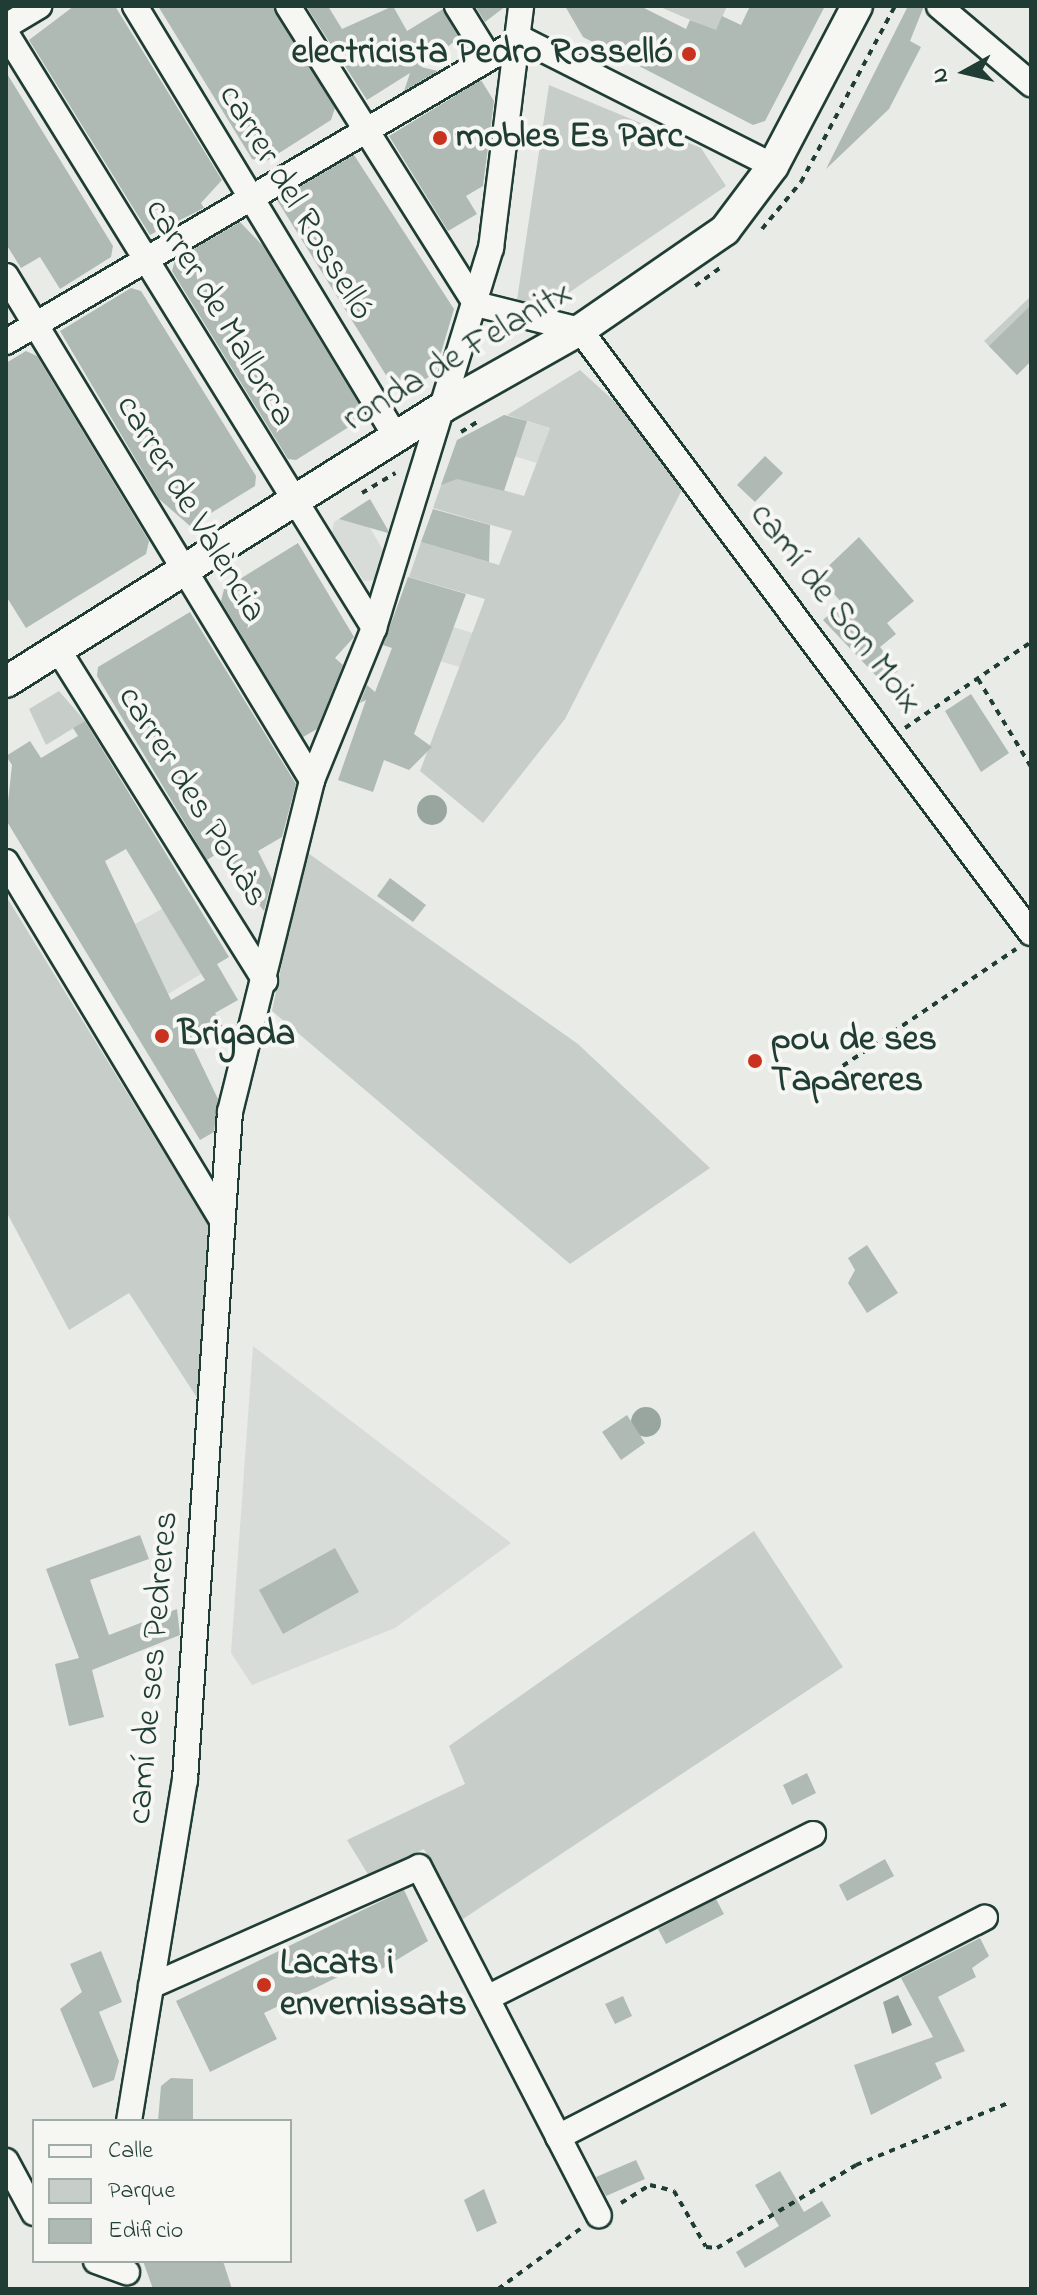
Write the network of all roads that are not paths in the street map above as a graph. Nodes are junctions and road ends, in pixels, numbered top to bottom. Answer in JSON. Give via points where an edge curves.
{"nodes":[{"id":1,"x":39,"y":6,"type":"edge"},
{"id":2,"x":135,"y":6,"type":"edge"},
{"id":3,"x":288,"y":6,"type":"edge"},
{"id":4,"x":457,"y":6,"type":"edge"},
{"id":5,"x":521,"y":6,"type":"edge"},
{"id":6,"x":857,"y":6,"type":"edge"},
{"id":7,"x":939,"y":6,"type":"edge"},
{"id":8,"x":6,"y":26,"type":"edge"},
{"id":9,"x":6,"y":33,"type":"edge"},
{"id":10,"x":522,"y":39,"type":"junction"},
{"id":11,"x":486,"y":53,"type":"junction"},
{"id":12,"x":1031,"y":84,"type":"edge"},
{"id":13,"x":363,"y":128,"type":"junction"},
{"id":14,"x":773,"y":166,"type":"junction"},
{"id":15,"x":248,"y":197,"type":"junction"},
{"id":16,"x":145,"y":259,"type":"junction"},
{"id":17,"x":6,"y":276,"type":"edge"},
{"id":18,"x":476,"y":304,"type":"junction"},
{"id":19,"x":35,"y":324,"type":"junction"},
{"id":20,"x":580,"y":330,"type":"junction"},
{"id":21,"x":6,"y":342,"type":"edge"},
{"id":22,"x":445,"y":406,"type":"junction"},
{"id":23,"x":396,"y":437,"type":"junction"},
{"id":24,"x":293,"y":503,"type":"junction"},
{"id":25,"x":185,"y":572,"type":"junction"},
{"id":26,"x":374,"y":628,"type":"junction"},
{"id":27,"x":59,"y":651,"type":"junction"},
{"id":28,"x":6,"y":682,"type":"edge"},
{"id":29,"x":312,"y":780,"type":"junction"},
{"id":30,"x":6,"y":862,"type":"edge"},
{"id":31,"x":1031,"y":933,"type":"edge"},
{"id":32,"x":265,"y":981,"type":"junction"},
{"id":33,"x":221,"y":1218,"type":"junction"},
{"id":34,"x":813,"y":1834,"type":"dead end"},
{"id":35,"x":985,"y":1918,"type":"dead end"},
{"id":36,"x":151,"y":1986,"type":"junction"},
{"id":37,"x":487,"y":1998,"type":"junction"},
{"id":38,"x":129,"y":2119,"type":"edge"},
{"id":39,"x":558,"y":2137,"type":"junction"},
{"id":40,"x":6,"y":2161,"type":"edge"},
{"id":41,"x":32,"y":2209,"type":"edge"},
{"id":42,"x":599,"y":2215,"type":"road end"},
{"id":43,"x":101,"y":2263,"type":"edge"},
{"id":44,"x":128,"y":2274,"type":"edge"}],
"edges":[{"from":1,"to":8,"type":"street"},
{"from":2,"to":15,"type":"street","name":"carrer del Rosselló"},
{"from":3,"to":13,"type":"street"},
{"from":4,"to":11,"type":"street"},
{"from":5,"to":10,"type":"street","name":"camí de ses Pedreres"},
{"from":6,"to":14,"type":"main road","name":"ronda de Felanitx"},
{"from":7,"to":12,"type":"street"},
{"from":9,"to":16,"type":"street","name":"carrer de Mallorca"},
{"from":10,"to":11,"type":"street"},
{"from":10,"to":14,"type":"street"},
{"from":10,"to":18,"type":"street","name":"camí de ses Pedreres"},
{"from":11,"to":13,"type":"street"},
{"from":13,"to":15,"type":"street"},
{"from":13,"to":18,"type":"street"},
{"from":14,"to":20,"type":"main road","name":"ronda de Felanitx","via":[[725,230]]},
{"from":15,"to":16,"type":"street"},
{"from":15,"to":23,"type":"street","name":"carrer del Rosselló"},
{"from":16,"to":19,"type":"street"},
{"from":16,"to":24,"type":"street","name":"carrer de Mallorca"},
{"from":17,"to":19,"type":"street","name":"carrer de València"},
{"from":18,"to":20,"type":"street"},
{"from":18,"to":22,"type":"street","name":"camí de ses Pedreres"},
{"from":19,"to":21,"type":"street"},
{"from":19,"to":25,"type":"street","name":"carrer de València"},
{"from":20,"to":22,"type":"main road","name":"ronda de Felanitx"},
{"from":20,"to":31,"type":"street","name":"camí de Son Moix"},
{"from":22,"to":23,"type":"main road","name":"ronda de Felanitx"},
{"from":22,"to":26,"type":"street","name":"camí de ses Pedreres"},
{"from":23,"to":24,"type":"main road","name":"ronda de Felanitx"},
{"from":24,"to":25,"type":"main road","name":"ronda de Felanitx"},
{"from":24,"to":26,"type":"street","name":"carrer de Mallorca"},
{"from":25,"to":27,"type":"main road","name":"ronda de Felanitx"},
{"from":25,"to":29,"type":"street","name":"carrer de València"},
{"from":26,"to":29,"type":"street","name":"camí de ses Pedreres"},
{"from":27,"to":28,"type":"main road","name":"ronda de Felanitx"},
{"from":27,"to":32,"type":"street","name":"carrer des Pouàs"},
{"from":29,"to":32,"type":"street","name":"camí de ses Pedreres"},
{"from":30,"to":33,"type":"street"},
{"from":32,"to":33,"type":"street","name":"camí de ses Pedreres","via":[[230,1112]]},
{"from":33,"to":36,"type":"street","name":"camí de ses Pedreres","via":[[185,1780]]},
{"from":34,"to":37,"type":"street"},
{"from":35,"to":39,"type":"street"},
{"from":36,"to":37,"type":"street","via":[[419,1867]]},
{"from":36,"to":38,"type":"street","name":"camí de ses Pedreres"},
{"from":37,"to":39,"type":"street"},
{"from":39,"to":42,"type":"street"},
{"from":40,"to":41,"type":"street"},
{"from":43,"to":44,"type":"street"}]}
